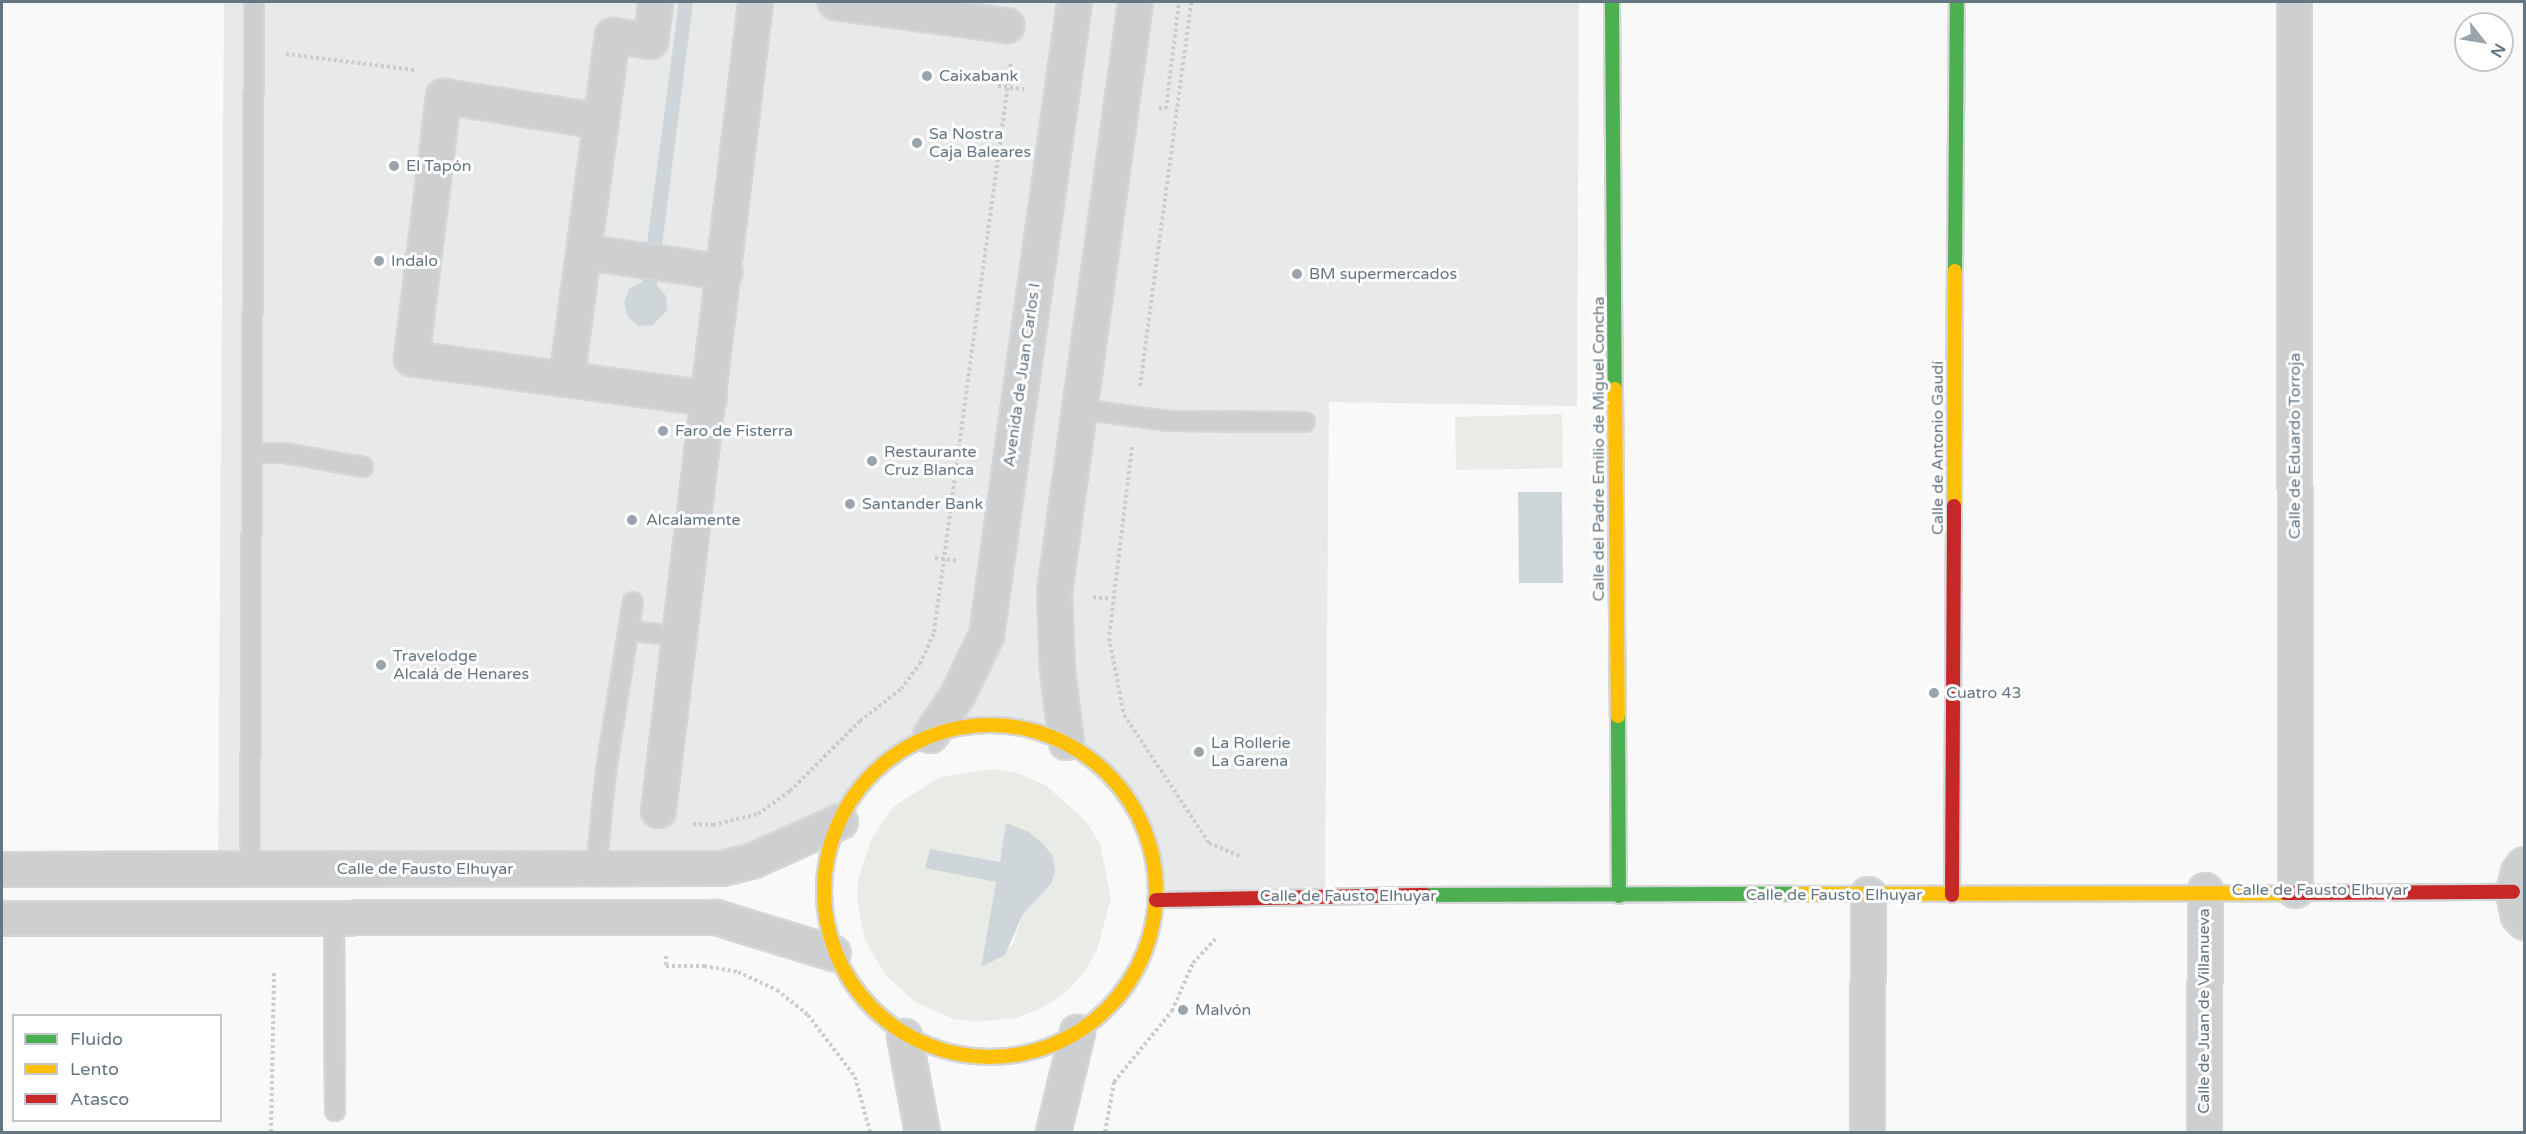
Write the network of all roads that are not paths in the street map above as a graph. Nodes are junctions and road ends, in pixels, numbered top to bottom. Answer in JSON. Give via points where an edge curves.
{"nodes":[{"id":1,"x":254,"y":2,"type":"edge"},
{"id":2,"x":655,"y":2,"type":"edge"},
{"id":3,"x":755,"y":2,"type":"edge"},
{"id":4,"x":835,"y":2,"type":"edge"},
{"id":5,"x":1074,"y":2,"type":"edge"},
{"id":6,"x":1135,"y":2,"type":"edge"},
{"id":7,"x":1612,"y":2,"type":"edge"},
{"id":8,"x":1957,"y":2,"type":"edge"},
{"id":9,"x":2294,"y":2,"type":"edge"},
{"id":10,"x":1009,"y":40,"type":"road end"},
{"id":11,"x":601,"y":121,"type":"junction"},
{"id":12,"x":585,"y":252,"type":"junction"},
{"id":13,"x":725,"y":272,"type":"junction"},
{"id":14,"x":566,"y":379,"type":"junction"},
{"id":15,"x":709,"y":398,"type":"junction"},
{"id":16,"x":1080,"y":409,"type":"junction"},
{"id":17,"x":1305,"y":422,"type":"dead end"},
{"id":18,"x":254,"y":453,"type":"junction"},
{"id":19,"x":363,"y":467,"type":"dead end"},
{"id":20,"x":633,"y":602,"type":"dead end"},
{"id":21,"x":629,"y":630,"type":"junction"},
{"id":22,"x":657,"y":634,"type":"dead end"},
{"id":23,"x":930,"y":735,"type":"junction"},
{"id":24,"x":1066,"y":742,"type":"junction"},
{"id":25,"x":671,"y":817,"type":"road end"},
{"id":26,"x":840,"y":821,"type":"junction"},
{"id":27,"x":596,"y":868,"type":"junction"},
{"id":28,"x":2,"y":869,"type":"edge"},
{"id":29,"x":250,"y":869,"type":"junction"},
{"id":30,"x":2519,"y":878,"type":"edge"},
{"id":31,"x":2205,"y":890,"type":"junction"},
{"id":32,"x":2295,"y":890,"type":"junction"},
{"id":33,"x":1868,"y":894,"type":"junction"},
{"id":34,"x":1952,"y":895,"type":"junction"},
{"id":35,"x":1618,"y":896,"type":"junction"},
{"id":36,"x":1156,"y":900,"type":"junction"},
{"id":37,"x":334,"y":917,"type":"junction"},
{"id":38,"x":2,"y":918,"type":"edge"},
{"id":39,"x":2524,"y":922,"type":"edge"},
{"id":40,"x":833,"y":953,"type":"junction"},
{"id":41,"x":1077,"y":1032,"type":"junction"},
{"id":42,"x":904,"y":1036,"type":"junction"},
{"id":43,"x":335,"y":1111,"type":"dead end"},
{"id":44,"x":922,"y":1132,"type":"edge"},
{"id":45,"x":1053,"y":1132,"type":"edge"},
{"id":46,"x":1867,"y":1132,"type":"edge"},
{"id":47,"x":2204,"y":1132,"type":"edge"}],
"edges":[{"from":1,"to":18,"type":"lane"},
{"from":2,"to":11,"type":"street","via":[[650,41],[612,35]]},
{"from":3,"to":13,"type":"street"},
{"from":4,"to":10,"type":"street"},
{"from":5,"to":23,"type":"street","name":"Avenida de Juan Carlos I","via":[[986,635],[957,695]]},
{"from":6,"to":16,"type":"street"},
{"from":7,"to":35,"type":"street","name":"Calle del Padre Emilio de Miguel Concha"},
{"from":8,"to":34,"type":"street","name":"Calle de Antonio Gaudí"},
{"from":9,"to":32,"type":"street","name":"Calle de Eduardo Torroja"},
{"from":11,"to":12,"type":"street"},
{"from":11,"to":14,"type":"street","via":[[443,96],[411,358]]},
{"from":12,"to":13,"type":"street"},
{"from":12,"to":14,"type":"street"},
{"from":13,"to":15,"type":"street"},
{"from":14,"to":15,"type":"street"},
{"from":15,"to":25,"type":"street"},
{"from":16,"to":17,"type":"lane","via":[[1169,421]]},
{"from":16,"to":24,"type":"street","via":[[1054,592],[1057,670]]},
{"from":18,"to":19,"type":"lane","via":[[284,453]]},
{"from":18,"to":29,"type":"lane"},
{"from":20,"to":21,"type":"lane"},
{"from":21,"to":22,"type":"lane"},
{"from":21,"to":27,"type":"lane","via":[[606,770]]},
{"from":23,"to":24,"type":"street","via":[[976,724],[1022,727]]},
{"from":23,"to":26,"type":"street","via":[[885,761],[858,789]]},
{"from":24,"to":36,"type":"street","via":[[1105,771],[1134,808],[1152,852]]},
{"from":26,"to":27,"type":"street","name":"Calle de Fausto Elhuyar","via":[[753,860],[722,868]]},
{"from":26,"to":40,"type":"street","via":[[824,892]]},
{"from":27,"to":29,"type":"street","name":"Calle de Fausto Elhuyar"},
{"from":28,"to":29,"type":"street","name":"Calle de Fausto Elhuyar"},
{"from":30,"to":32,"type":"street","name":"Calle de Fausto Elhuyar"},
{"from":30,"to":39,"type":"street","via":[[2518,915]]},
{"from":31,"to":32,"type":"street","name":"Calle de Fausto Elhuyar"},
{"from":31,"to":34,"type":"street","name":"Calle de Fausto Elhuyar"},
{"from":31,"to":47,"type":"street","name":"Calle de Juan de Villanueva"},
{"from":33,"to":34,"type":"street","name":"Calle de Fausto Elhuyar"},
{"from":33,"to":35,"type":"street","name":"Calle de Fausto Elhuyar"},
{"from":33,"to":46,"type":"street"},
{"from":35,"to":36,"type":"street","name":"Calle de Fausto Elhuyar","via":[[1286,895]]},
{"from":36,"to":41,"type":"street","via":[[1148,945],[1127,986],[1106,1011]]},
{"from":37,"to":38,"type":"street"},
{"from":37,"to":40,"type":"street","via":[[716,917]]},
{"from":37,"to":43,"type":"lane"},
{"from":40,"to":42,"type":"street","via":[[861,1001]]},
{"from":41,"to":42,"type":"street","via":[[1007,1059],[953,1056]]},
{"from":41,"to":45,"type":"street"},
{"from":42,"to":44,"type":"street"}]}
